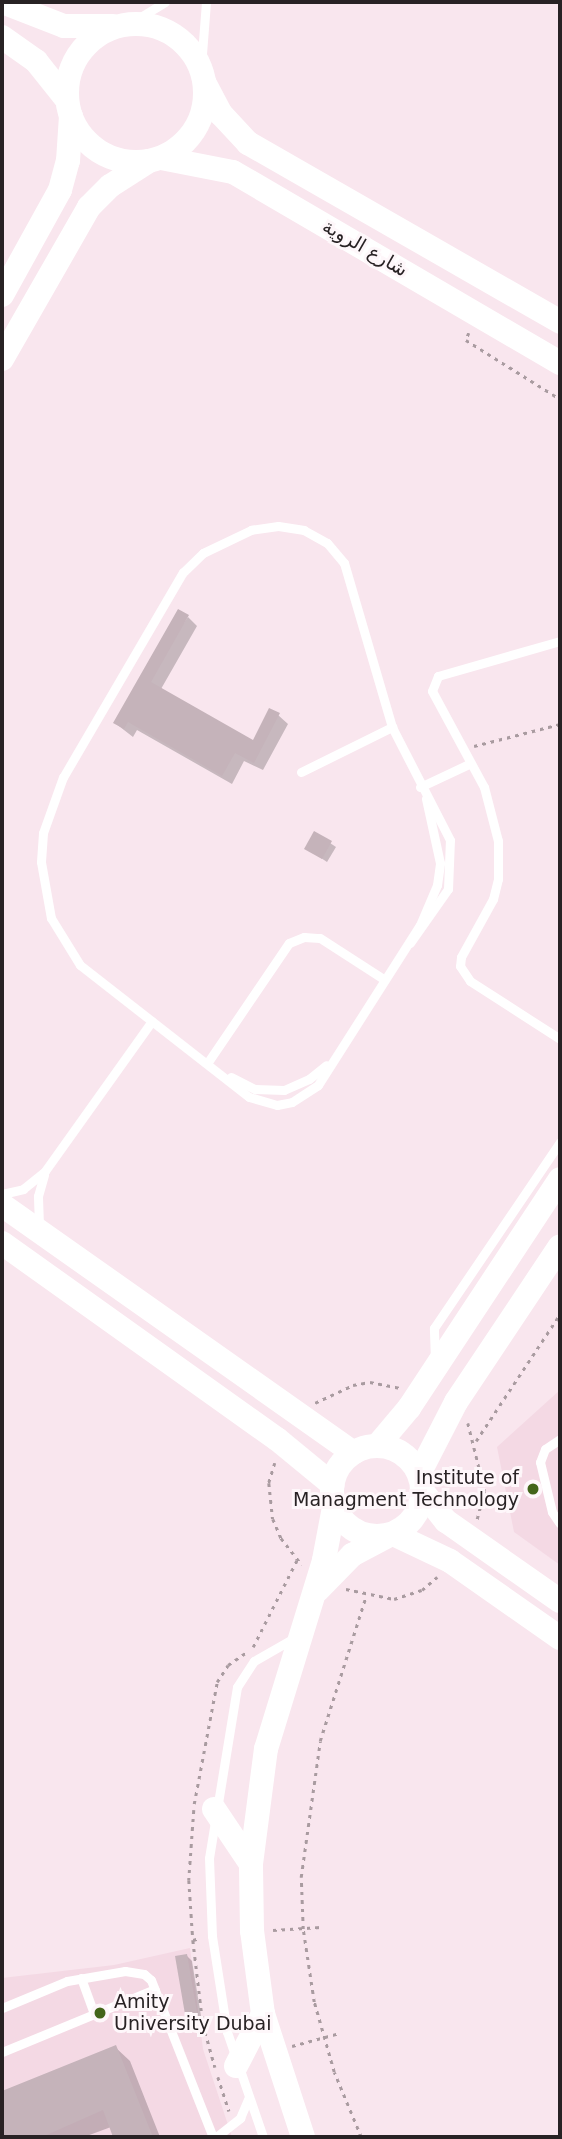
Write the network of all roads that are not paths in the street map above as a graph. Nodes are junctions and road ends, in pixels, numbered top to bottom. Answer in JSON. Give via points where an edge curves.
{"nodes":[{"id":1,"x":2,"y":2,"type":"edge"},
{"id":2,"x":165,"y":2,"type":"edge"},
{"id":3,"x":206,"y":2,"type":"edge"},
{"id":4,"x":123,"y":25,"type":"junction"},
{"id":5,"x":2,"y":37,"type":"edge"},
{"id":6,"x":203,"y":75,"type":"junction"},
{"id":7,"x":69,"y":108,"type":"junction"},
{"id":8,"x":155,"y":159,"type":"junction"},
{"id":9,"x":2,"y":295,"type":"edge"},
{"id":10,"x":560,"y":321,"type":"edge"},
{"id":11,"x":2,"y":359,"type":"edge"},
{"id":12,"x":560,"y":363,"type":"edge"},
{"id":13,"x":560,"y":642,"type":"edge"},
{"id":14,"x":392,"y":727,"type":"junction"},
{"id":15,"x":471,"y":764,"type":"junction"},
{"id":16,"x":302,"y":772,"type":"dead end"},
{"id":17,"x":420,"y":786,"type":"junction"},
{"id":18,"x":385,"y":980,"type":"junction"},
{"id":19,"x":152,"y":1021,"type":"junction"},
{"id":20,"x":560,"y":1039,"type":"edge"},
{"id":21,"x":332,"y":1060,"type":"junction"},
{"id":22,"x":208,"y":1062,"type":"junction"},
{"id":23,"x":223,"y":1073,"type":"junction"},
{"id":24,"x":560,"y":1142,"type":"edge"},
{"id":25,"x":45,"y":1171,"type":"junction"},
{"id":26,"x":560,"y":1179,"type":"edge"},
{"id":27,"x":2,"y":1194,"type":"edge"},
{"id":28,"x":2,"y":1205,"type":"edge"},
{"id":29,"x":41,"y":1234,"type":"junction"},
{"id":30,"x":2,"y":1244,"type":"edge"},
{"id":31,"x":560,"y":1245,"type":"edge"},
{"id":32,"x":437,"y":1366,"type":"junction"},
{"id":33,"x":560,"y":1439,"type":"edge"},
{"id":34,"x":377,"y":1446,"type":"junction"},
{"id":35,"x":353,"y":1453,"type":"junction"},
{"id":36,"x":421,"y":1483,"type":"junction"},
{"id":37,"x":333,"y":1496,"type":"junction"},
{"id":38,"x":560,"y":1524,"type":"edge"},
{"id":39,"x":390,"y":1535,"type":"junction"},
{"id":40,"x":318,"y":1586,"type":"junction"},
{"id":41,"x":560,"y":1601,"type":"edge"},
{"id":42,"x":299,"y":1636,"type":"junction"},
{"id":43,"x":560,"y":1638,"type":"edge"},
{"id":44,"x":214,"y":1809,"type":"junction"},
{"id":45,"x":251,"y":1864,"type":"junction"},
{"id":46,"x":81,"y":1978,"type":"junction"},
{"id":47,"x":155,"y":1989,"type":"junction"},
{"id":48,"x":2,"y":2008,"type":"edge"},
{"id":49,"x":94,"y":2013,"type":"junction"},
{"id":50,"x":263,"y":2014,"type":"junction"},
{"id":51,"x":2,"y":2052,"type":"edge"},
{"id":52,"x":236,"y":2066,"type":"junction"},
{"id":53,"x":248,"y":2099,"type":"junction"},
{"id":54,"x":214,"y":2137,"type":"edge"},
{"id":55,"x":263,"y":2137,"type":"edge"},
{"id":56,"x":303,"y":2137,"type":"edge"}],
"edges":[{"from":1,"to":4,"type":"street","via":[[65,26]]},
{"from":2,"to":4,"type":"lane"},
{"from":3,"to":6,"type":"lane"},
{"from":4,"to":6,"type":"street","via":[[152,25],[172,33],[189,48]]},
{"from":4,"to":7,"type":"street","via":[[93,40],[74,62]]},
{"from":5,"to":7,"type":"street","via":[[36,61]]},
{"from":6,"to":8,"type":"street","via":[[205,102],[195,128],[177,149]]},
{"from":6,"to":10,"type":"street","name":"شارع الروية","via":[[221,114],[248,143]]},
{"from":7,"to":8,"type":"street","via":[[93,148],[129,162]]},
{"from":7,"to":9,"type":"street","via":[[68,161],[60,190]]},
{"from":8,"to":11,"type":"street","via":[[110,186],[89,207]]},
{"from":8,"to":12,"type":"street","name":"شارع الروية","via":[[233,172]]},
{"from":13,"to":15,"type":"lane","via":[[438,676],[432,691]]},
{"from":14,"to":16,"type":"lane"},
{"from":14,"to":17,"type":"lane"},
{"from":14,"to":19,"type":"lane","via":[[344,563],[327,543],[304,530],[278,526],[251,530],[214,546],[183,572],[63,777],[51,804],[42,852],[45,891],[63,943],[80,965]]},
{"from":15,"to":17,"type":"lane"},
{"from":15,"to":20,"type":"lane","via":[[496,822],[499,870],[493,899],[460,966],[470,981]]},
{"from":17,"to":18,"type":"lane","via":[[450,840],[452,873],[441,903]]},
{"from":18,"to":21,"type":"lane"},
{"from":18,"to":22,"type":"lane","via":[[320,938],[304,937],[289,943]]},
{"from":19,"to":22,"type":"lane"},
{"from":19,"to":25,"type":"lane"},
{"from":21,"to":23,"type":"lane","via":[[309,1079],[284,1090],[256,1089]]},
{"from":21,"to":23,"type":"lane","via":[[306,1095],[277,1105],[249,1097]]},
{"from":22,"to":23,"type":"lane"},
{"from":24,"to":32,"type":"lane","via":[[434,1328],[431,1343]]},
{"from":25,"to":27,"type":"lane","via":[[23,1189]]},
{"from":25,"to":29,"type":"lane","via":[[37,1209]]},
{"from":26,"to":32,"type":"street"},
{"from":28,"to":29,"type":"street"},
{"from":29,"to":35,"type":"street"},
{"from":30,"to":37,"type":"street","via":[[277,1439]]},
{"from":31,"to":36,"type":"street","via":[[456,1402]]},
{"from":32,"to":34,"type":"street"},
{"from":33,"to":38,"type":"lane","via":[[545,1449],[540,1462],[552,1512]]},
{"from":34,"to":35,"type":"street"},
{"from":34,"to":36,"type":"street","via":[[403,1453]]},
{"from":35,"to":37,"type":"street","via":[[336,1472]]},
{"from":36,"to":39,"type":"street","via":[[414,1517]]},
{"from":36,"to":41,"type":"street","via":[[437,1512]]},
{"from":37,"to":39,"type":"street","via":[[355,1531]]},
{"from":37,"to":40,"type":"street"},
{"from":39,"to":40,"type":"street","via":[[352,1555]]},
{"from":39,"to":43,"type":"street","via":[[450,1561]]},
{"from":40,"to":42,"type":"street"},
{"from":42,"to":44,"type":"lane","via":[[254,1661],[236,1687]]},
{"from":42,"to":45,"type":"street","via":[[266,1749]]},
{"from":44,"to":45,"type":"street"},
{"from":44,"to":52,"type":"lane","via":[[209,1858],[212,1936]]},
{"from":45,"to":50,"type":"street","via":[[251,1931]]},
{"from":46,"to":47,"type":"lane","via":[[135,1970],[144,1973]]},
{"from":46,"to":48,"type":"lane"},
{"from":46,"to":49,"type":"lane"},
{"from":47,"to":49,"type":"lane"},
{"from":47,"to":54,"type":"lane"},
{"from":49,"to":51,"type":"lane"},
{"from":50,"to":52,"type":"street"},
{"from":50,"to":56,"type":"street"},
{"from":52,"to":53,"type":"lane"},
{"from":53,"to":54,"type":"lane","via":[[233,2125]]},
{"from":53,"to":55,"type":"lane"}]}
